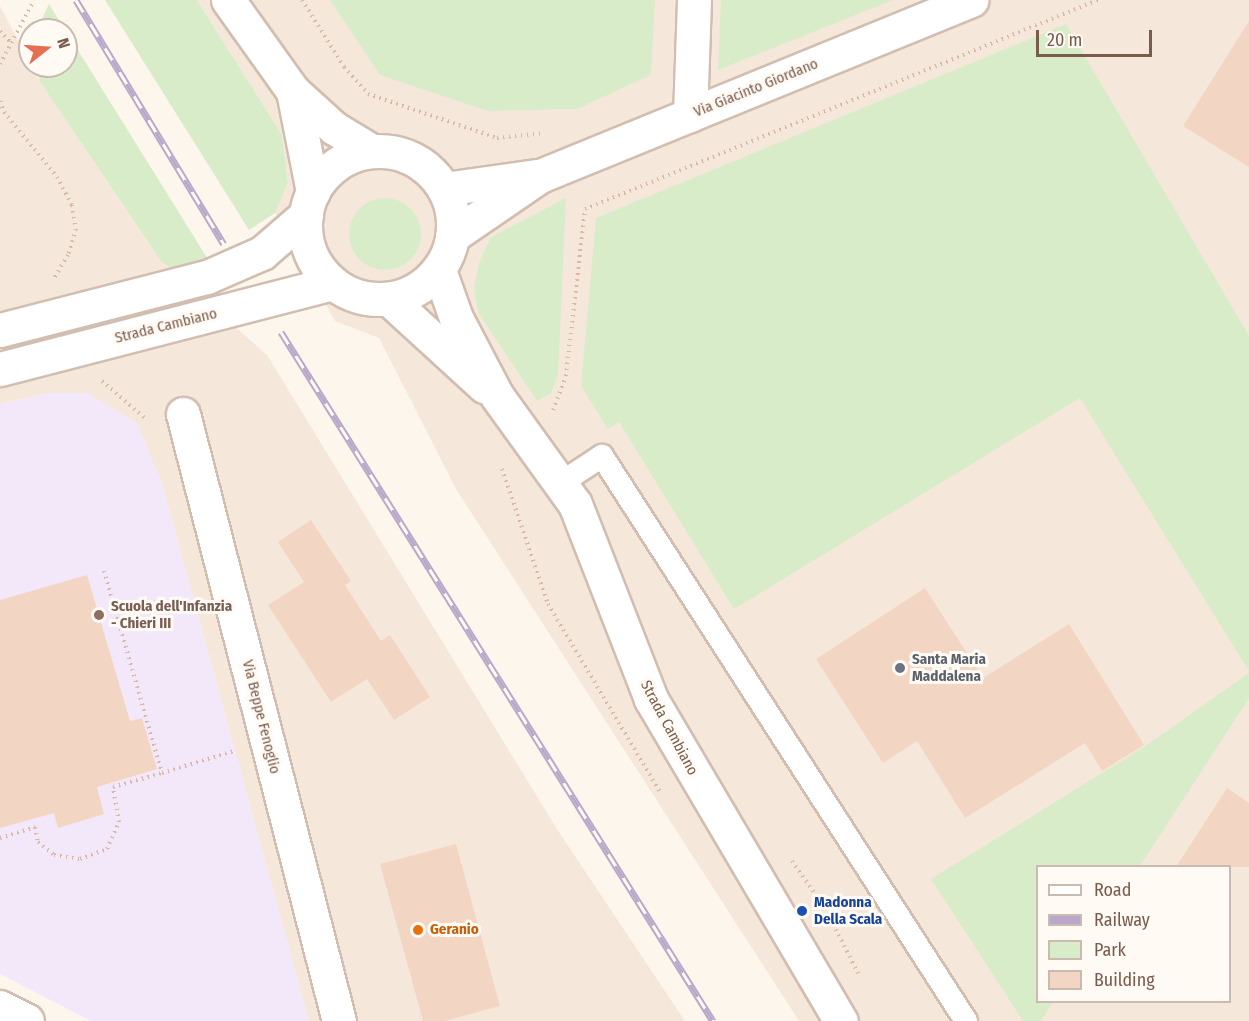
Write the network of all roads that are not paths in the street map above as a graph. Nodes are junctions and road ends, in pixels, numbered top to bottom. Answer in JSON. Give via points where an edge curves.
{"nodes":[{"id":1,"x":228,"y":0,"type":"edge"},
{"id":2,"x":693,"y":0,"type":"edge"},
{"id":3,"x":971,"y":0,"type":"edge"},
{"id":4,"x":293,"y":91,"type":"junction"},
{"id":5,"x":690,"y":115,"type":"junction"},
{"id":6,"x":372,"y":151,"type":"junction"},
{"id":7,"x":540,"y":176,"type":"junction"},
{"id":8,"x":444,"y":189,"type":"junction"},
{"id":9,"x":310,"y":203,"type":"junction"},
{"id":10,"x":453,"y":236,"type":"junction"},
{"id":11,"x":439,"y":270,"type":"junction"},
{"id":12,"x":332,"y":282,"type":"junction"},
{"id":13,"x":389,"y":299,"type":"junction"},
{"id":14,"x":0,"y":330,"type":"edge"},
{"id":15,"x":0,"y":369,"type":"edge"},
{"id":16,"x":497,"y":396,"type":"junction"},
{"id":17,"x":183,"y":414,"type":"dead end"},
{"id":18,"x":561,"y":483,"type":"junction"},
{"id":19,"x":0,"y":1007,"type":"edge"},
{"id":20,"x":27,"y":1021,"type":"edge"},
{"id":21,"x":339,"y":1021,"type":"edge"},
{"id":22,"x":841,"y":1021,"type":"edge"},
{"id":23,"x":966,"y":1021,"type":"edge"}],
"edges":[{"from":1,"to":4,"type":"main road"},
{"from":2,"to":5,"type":"main road"},
{"from":3,"to":5,"type":"main road","name":"Via Giacinto Giordano"},
{"from":4,"to":6,"type":"main road","via":[[334,128]]},
{"from":4,"to":9,"type":"main road"},
{"from":5,"to":7,"type":"main road","name":"Via Giacinto Giordano"},
{"from":6,"to":8,"type":"main road","via":[[414,159]]},
{"from":6,"to":9,"type":"main road","via":[[348,158],[328,172]]},
{"from":7,"to":8,"type":"main road"},
{"from":7,"to":10,"type":"main road"},
{"from":8,"to":10,"type":"main road","via":[[453,220]]},
{"from":9,"to":12,"type":"main road","via":[[306,240],[316,263]]},
{"from":9,"to":14,"type":"main road","via":[[262,253],[207,277]]},
{"from":10,"to":11,"type":"main road"},
{"from":11,"to":13,"type":"main road","via":[[425,284]]},
{"from":11,"to":16,"type":"main road","name":"Strada Cambiano","via":[[456,318]]},
{"from":12,"to":13,"type":"main road","via":[[350,293]]},
{"from":12,"to":15,"type":"main road","name":"Strada Cambiano"},
{"from":13,"to":16,"type":"main road","name":"Strada Cambiano"},
{"from":16,"to":18,"type":"main road","name":"Strada Cambiano"},
{"from":17,"to":21,"type":"main road","name":"Via Beppe Fenoglio"},
{"from":18,"to":22,"type":"main road","name":"Strada Cambiano","via":[[575,504],[651,699]]},
{"from":18,"to":23,"type":"lane","via":[[602,456]]},
{"from":19,"to":20,"type":"main road"}]}
